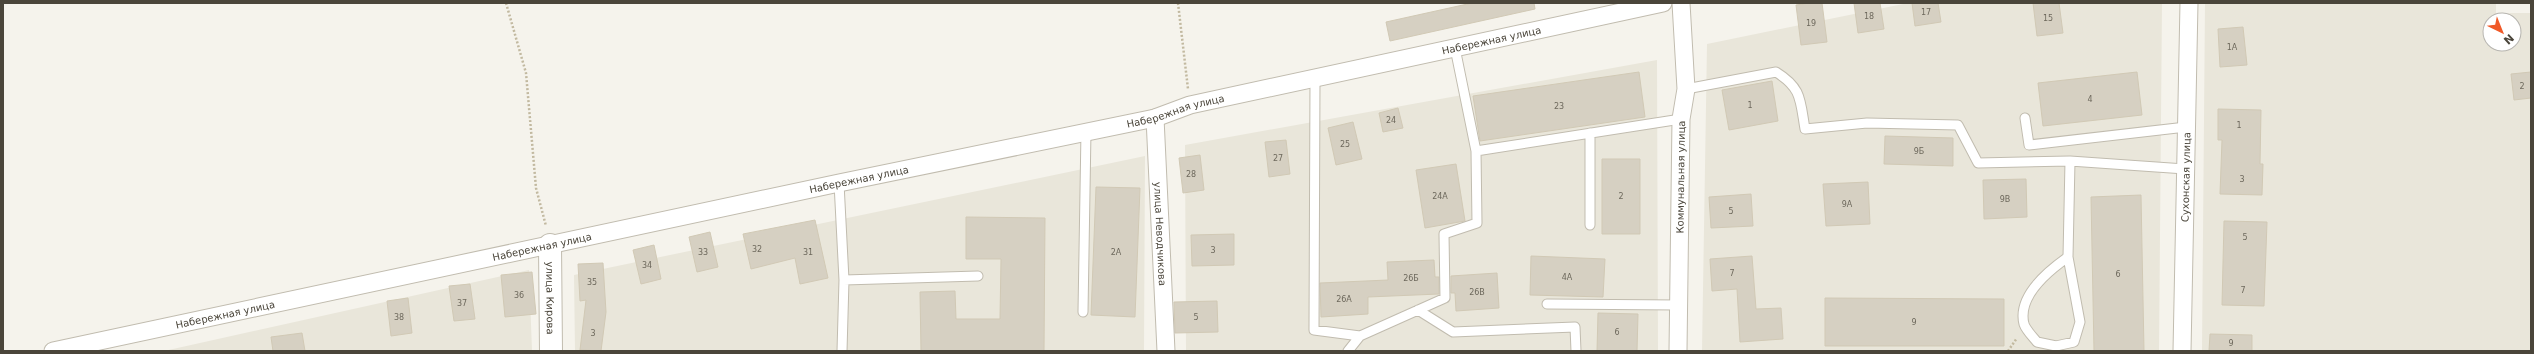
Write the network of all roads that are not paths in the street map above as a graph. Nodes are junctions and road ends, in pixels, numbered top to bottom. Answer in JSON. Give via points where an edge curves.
{"nodes":[{"id":1,"x":1663,"y":3,"type":"edge"},
{"id":2,"x":1681,"y":3,"type":"edge"},
{"id":3,"x":2189,"y":3,"type":"edge"},
{"id":4,"x":1455,"y":48,"type":"junction"},
{"id":5,"x":1315,"y":79,"type":"junction"},
{"id":6,"x":1686,"y":89,"type":"junction"},
{"id":7,"x":1155,"y":118,"type":"junction"},
{"id":8,"x":2025,"y":118,"type":"dead end"},
{"id":9,"x":1681,"y":119,"type":"junction"},
{"id":10,"x":2186,"y":127,"type":"junction"},
{"id":11,"x":1086,"y":131,"type":"junction"},
{"id":12,"x":1590,"y":133,"type":"junction"},
{"id":13,"x":1476,"y":151,"type":"junction"},
{"id":14,"x":2070,"y":161,"type":"junction"},
{"id":15,"x":2186,"y":169,"type":"junction"},
{"id":16,"x":839,"y":183,"type":"junction"},
{"id":17,"x":1590,"y":224,"type":"dead end"},
{"id":18,"x":550,"y":245,"type":"junction"},
{"id":19,"x":2068,"y":257,"type":"junction"},
{"id":20,"x":978,"y":276,"type":"dead end"},
{"id":21,"x":844,"y":280,"type":"junction"},
{"id":22,"x":1546,"y":304,"type":"dead end"},
{"id":23,"x":1678,"y":305,"type":"junction"},
{"id":24,"x":1418,"y":310,"type":"junction"},
{"id":25,"x":1084,"y":312,"type":"dead end"},
{"id":26,"x":1360,"y":336,"type":"junction"},
{"id":27,"x":53,"y":351,"type":"edge"},
{"id":28,"x":551,"y":351,"type":"edge"},
{"id":29,"x":842,"y":351,"type":"edge"},
{"id":30,"x":1166,"y":351,"type":"edge"},
{"id":31,"x":1348,"y":351,"type":"edge"},
{"id":32,"x":1576,"y":351,"type":"edge"},
{"id":33,"x":1678,"y":351,"type":"edge"},
{"id":34,"x":2182,"y":351,"type":"edge"}],
"edges":[{"from":1,"to":4,"type":"street","name":"Набережная улица"},
{"from":2,"to":6,"type":"street","name":"Коммунальная улица"},
{"from":3,"to":10,"type":"street","name":"Сухонская улица"},
{"from":4,"to":5,"type":"street","name":"Набережная улица"},
{"from":4,"to":13,"type":"lane"},
{"from":5,"to":7,"type":"street","name":"Набережная улица","via":[[1190,105]]},
{"from":5,"to":26,"type":"lane","via":[[1314,330]]},
{"from":6,"to":9,"type":"street","name":"Коммунальная улица"},
{"from":6,"to":14,"type":"lane","via":[[1776,72],[1791,82],[1798,94],[1805,129],[1867,123],[1958,125],[1978,163]]},
{"from":7,"to":11,"type":"street","name":"Набережная улица"},
{"from":7,"to":30,"type":"street","name":"улица Неводчикова"},
{"from":8,"to":10,"type":"lane","via":[[2029,145]]},
{"from":9,"to":12,"type":"lane"},
{"from":9,"to":23,"type":"street","name":"Коммунальная улица"},
{"from":10,"to":15,"type":"street","name":"Сухонская улица"},
{"from":11,"to":16,"type":"street","name":"Набережная улица"},
{"from":11,"to":25,"type":"lane"},
{"from":12,"to":13,"type":"lane"},
{"from":12,"to":17,"type":"lane"},
{"from":13,"to":24,"type":"lane","via":[[1477,223],[1444,234],[1444,298]]},
{"from":14,"to":15,"type":"lane"},
{"from":14,"to":19,"type":"lane"},
{"from":15,"to":34,"type":"street","name":"Сухонская улица"},
{"from":16,"to":18,"type":"street","name":"Набережная улица"},
{"from":16,"to":21,"type":"lane"},
{"from":18,"to":27,"type":"street","name":"Набережная улица"},
{"from":18,"to":28,"type":"street","name":"улица Кирова"},
{"from":19,"to":19,"type":"lane","via":[[2046,273],[2023,307],[2025,325],[2037,342],[2056,346],[2074,342],[2080,322]]},
{"from":20,"to":21,"type":"lane"},
{"from":21,"to":29,"type":"lane"},
{"from":22,"to":23,"type":"lane"},
{"from":23,"to":33,"type":"street","name":"Коммунальная улица"},
{"from":24,"to":26,"type":"lane"},
{"from":24,"to":32,"type":"lane","via":[[1453,332],[1575,328]]},
{"from":26,"to":31,"type":"lane"}]}
